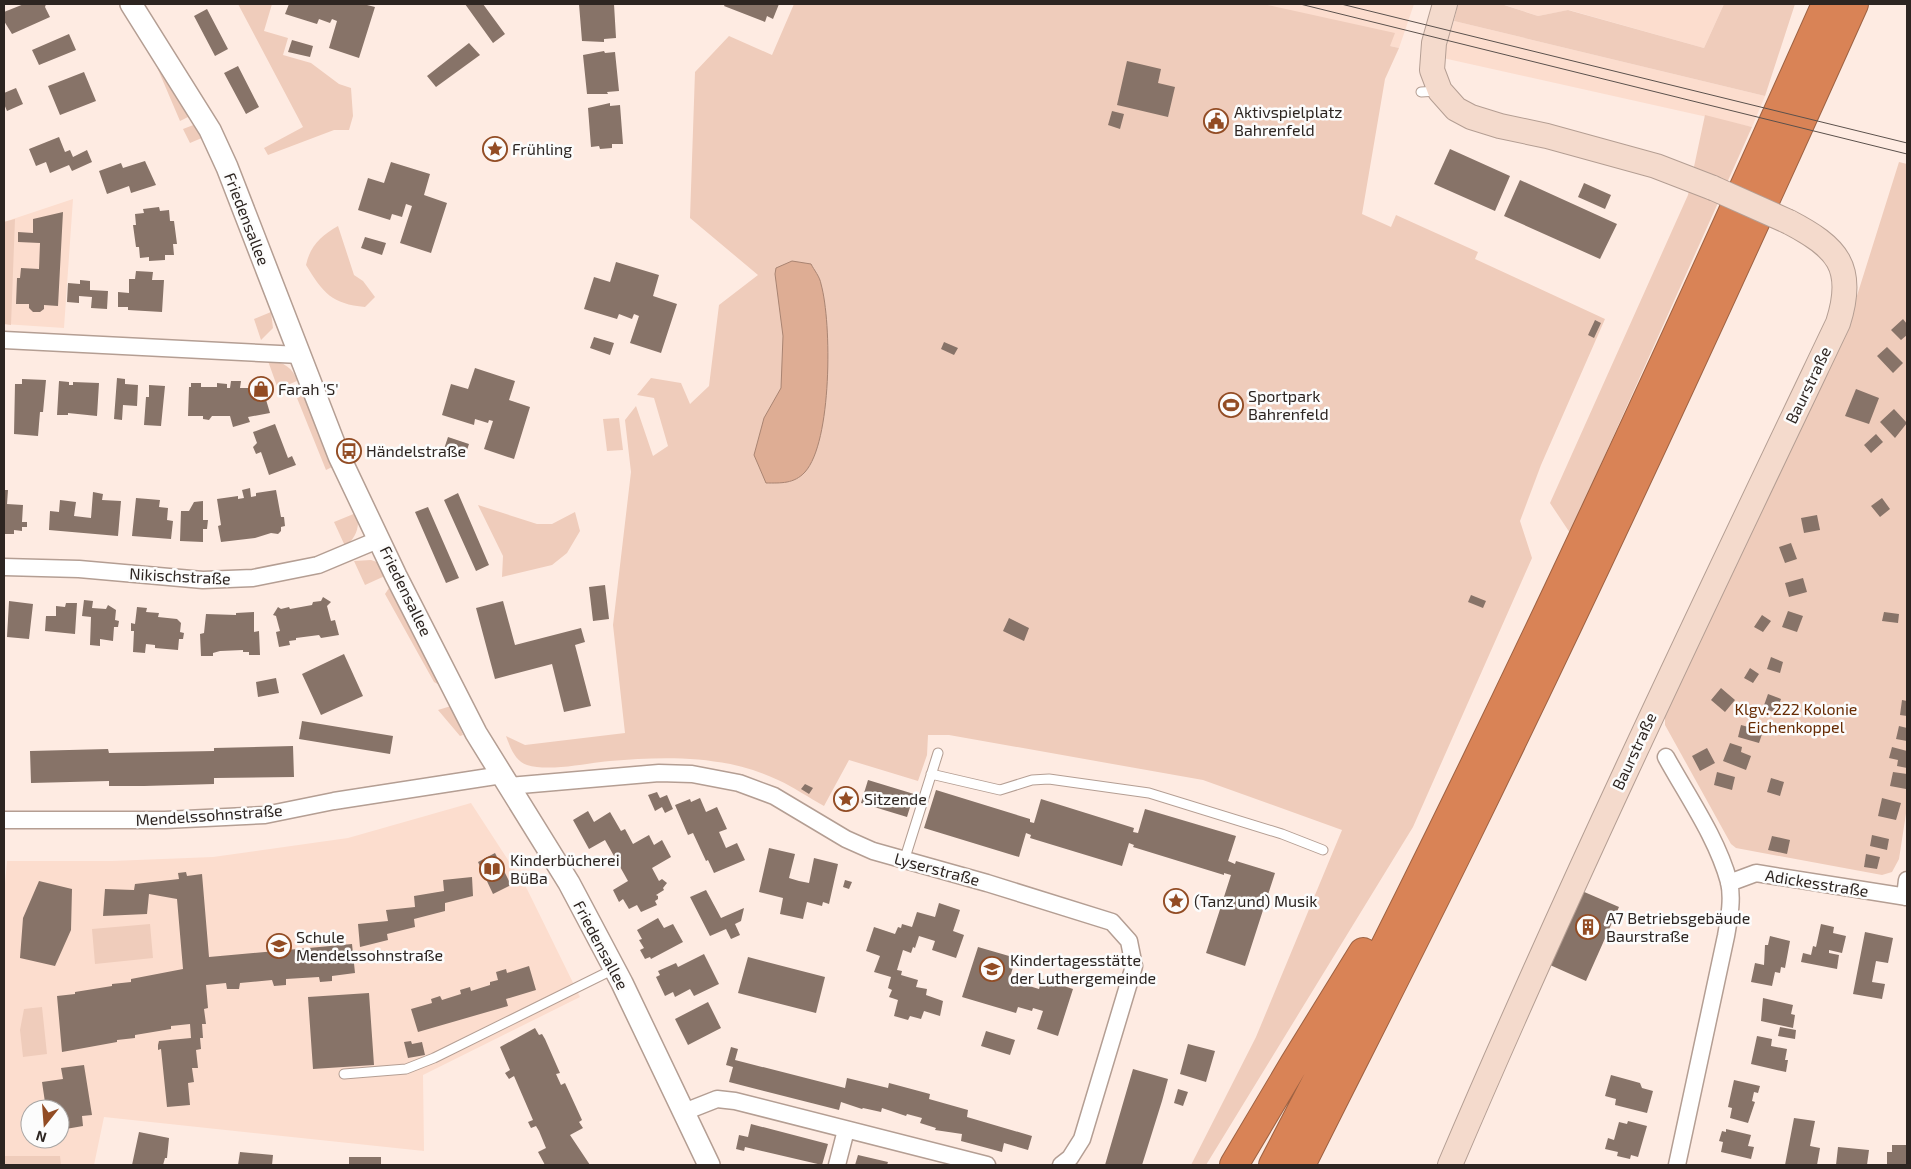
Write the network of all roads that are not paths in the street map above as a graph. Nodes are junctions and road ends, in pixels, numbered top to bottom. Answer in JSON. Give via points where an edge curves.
{"nodes":[{"id":1,"x":131,"y":4,"type":"edge"},
{"id":2,"x":1445,"y":4,"type":"edge"},
{"id":3,"x":1808,"y":4,"type":"edge"},
{"id":4,"x":1826,"y":4,"type":"edge"},
{"id":5,"x":1854,"y":4,"type":"edge"},
{"id":6,"x":1759,"y":155,"type":"junction"},
{"id":7,"x":4,"y":340,"type":"edge"},
{"id":8,"x":300,"y":355,"type":"junction"},
{"id":9,"x":380,"y":540,"type":"junction"},
{"id":10,"x":4,"y":567,"type":"edge"},
{"id":11,"x":938,"y":753,"type":"dead end"},
{"id":12,"x":1666,"y":757,"type":"dead end"},
{"id":13,"x":931,"y":774,"type":"junction"},
{"id":14,"x":505,"y":780,"type":"junction"},
{"id":15,"x":4,"y":820,"type":"edge"},
{"id":16,"x":1444,"y":827,"type":"junction"},
{"id":17,"x":1323,"y":850,"type":"dead end"},
{"id":18,"x":904,"y":861,"type":"junction"},
{"id":19,"x":1907,"y":880,"type":"edge"},
{"id":20,"x":1729,"y":883,"type":"junction"},
{"id":21,"x":1906,"y":897,"type":"edge"},
{"id":22,"x":614,"y":969,"type":"junction"},
{"id":23,"x":344,"y":1074,"type":"dead end"},
{"id":24,"x":684,"y":1112,"type":"junction"},
{"id":25,"x":846,"y":1130,"type":"junction"},
{"id":26,"x":709,"y":1165,"type":"edge"},
{"id":27,"x":837,"y":1165,"type":"edge"},
{"id":28,"x":987,"y":1165,"type":"edge"},
{"id":29,"x":1061,"y":1165,"type":"edge"},
{"id":30,"x":1234,"y":1165,"type":"edge"},
{"id":31,"x":1273,"y":1165,"type":"edge"},
{"id":32,"x":1301,"y":1165,"type":"edge"},
{"id":33,"x":1450,"y":1165,"type":"edge"},
{"id":34,"x":1677,"y":1165,"type":"edge"}],
"edges":[{"from":1,"to":8,"type":"street","name":"Friedensallee","via":[[210,130]]},
{"from":2,"to":33,"type":"main road","name":"Baurstraße","bridge":true,"via":[[1434,43],[1430,91],[1471,117],[1656,166],[1789,222],[1827,244],[1838,261],[1845,287],[1838,323],[1631,757],[1526,987]]},
{"from":3,"to":6,"type":"highway"},
{"from":4,"to":6,"type":"highway"},
{"from":5,"to":32,"type":"highway","via":[[1595,567]]},
{"from":6,"to":16,"type":"highway"},
{"from":7,"to":8,"type":"street"},
{"from":8,"to":9,"type":"street","name":"Friedensallee","via":[[339,456]]},
{"from":9,"to":10,"type":"street","name":"Nikischstraße","via":[[318,565],[245,578],[203,580],[79,569]]},
{"from":9,"to":14,"type":"street","name":"Friedensallee","via":[[476,733]]},
{"from":11,"to":13,"type":"lane"},
{"from":12,"to":20,"type":"street","name":"Baurstraße","via":[[1714,845]]},
{"from":13,"to":17,"type":"lane","via":[[1000,790],[1032,780],[1049,780],[1149,793]]},
{"from":13,"to":18,"type":"lane"},
{"from":14,"to":15,"type":"street","name":"Mendelssohnstraße","via":[[265,814],[155,821]]},
{"from":14,"to":18,"type":"street","name":"Lyserstraße","via":[[659,773],[720,779],[774,796],[846,840]]},
{"from":14,"to":22,"type":"street","name":"Friedensallee","via":[[569,883]]},
{"from":16,"to":30,"type":"highway"},
{"from":16,"to":31,"type":"highway"},
{"from":18,"to":29,"type":"street","name":"Lyserstraße","via":[[1104,918],[1119,928],[1129,941],[1134,966],[1100,1084],[1082,1139],[1070,1158]]},
{"from":19,"to":21,"type":"street"},
{"from":20,"to":21,"type":"street","name":"Adickesstraße","via":[[1756,873]]},
{"from":20,"to":34,"type":"street","name":"Baurstraße","via":[[1726,936]]},
{"from":22,"to":23,"type":"lane","via":[[406,1069]]},
{"from":22,"to":24,"type":"street","name":"Friedensallee"},
{"from":24,"to":25,"type":"street","via":[[725,1100]]},
{"from":24,"to":26,"type":"street","name":"Friedensallee"},
{"from":25,"to":27,"type":"street"},
{"from":25,"to":28,"type":"street"}]}
